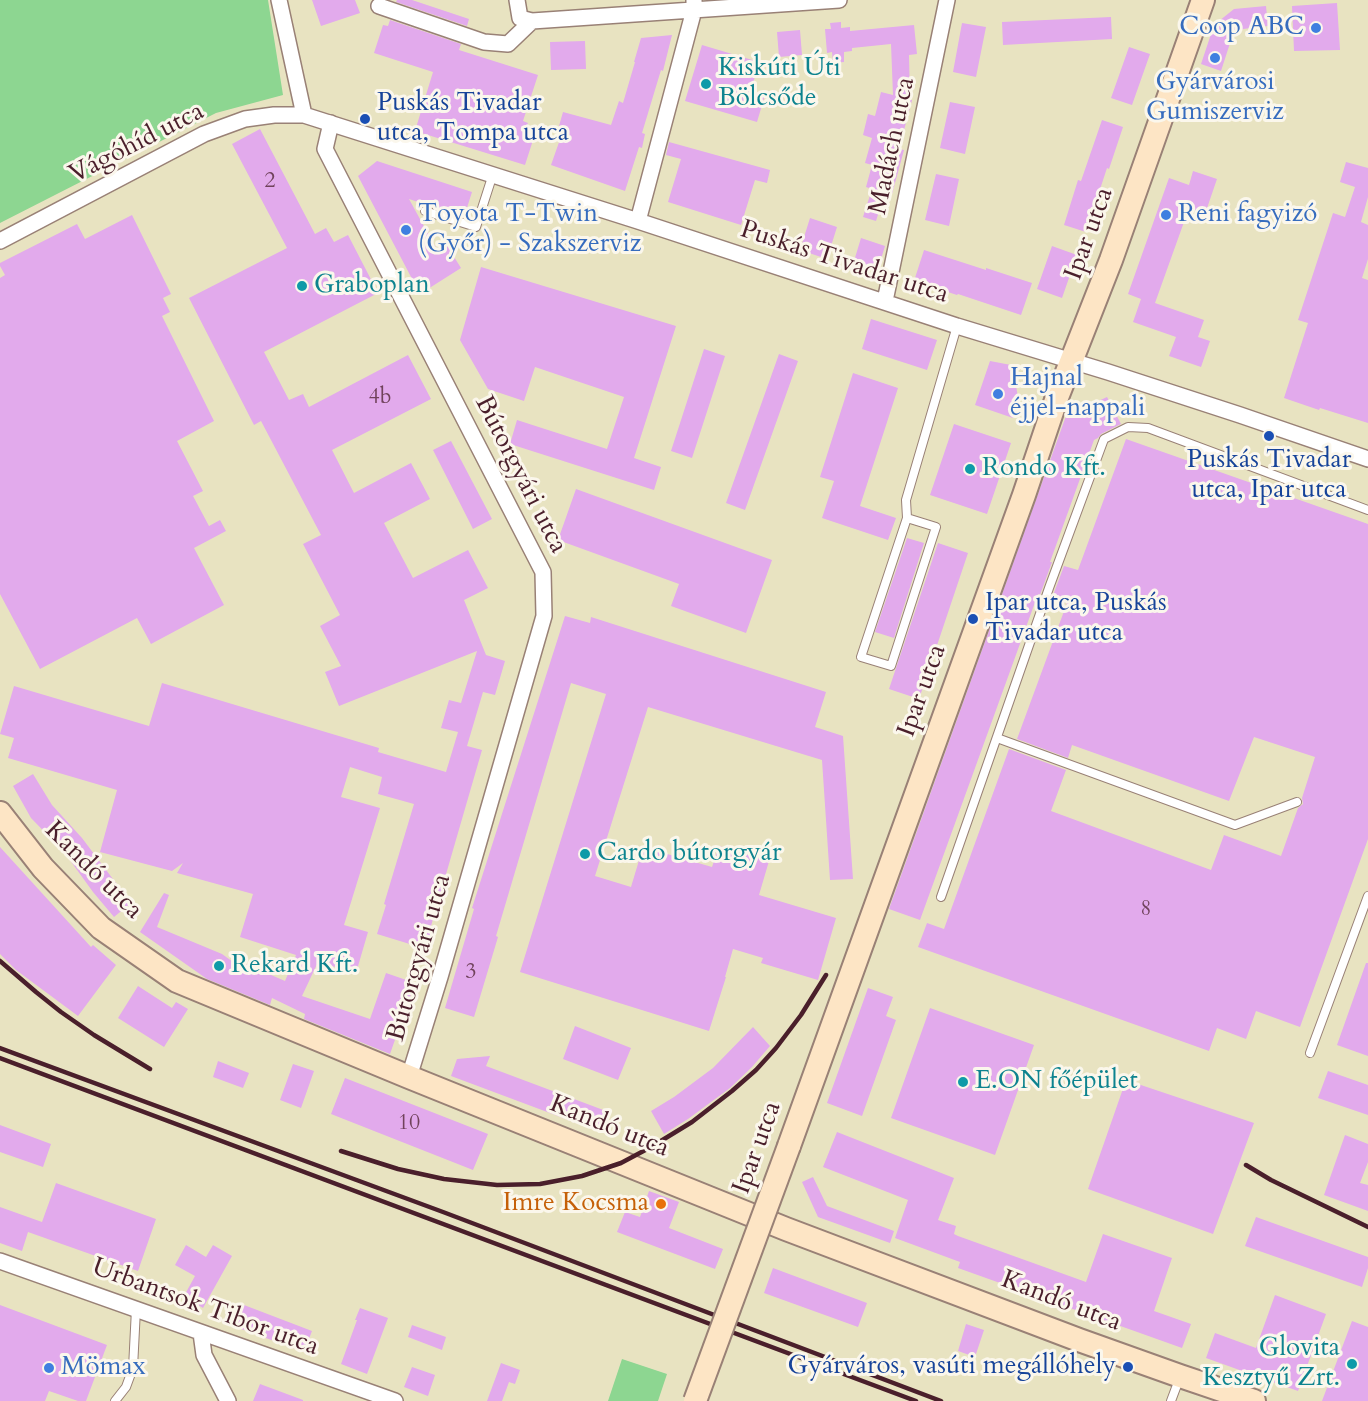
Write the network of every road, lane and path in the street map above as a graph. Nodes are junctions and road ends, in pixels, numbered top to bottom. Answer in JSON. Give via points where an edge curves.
{"nodes":[{"id":1,"x":279,"y":0,"type":"edge"},
{"id":2,"x":517,"y":0,"type":"edge"},
{"id":3,"x":839,"y":0,"type":"edge"},
{"id":4,"x":947,"y":0,"type":"edge"},
{"id":5,"x":1203,"y":0,"type":"edge"},
{"id":6,"x":694,"y":5,"type":"edge"},
{"id":7,"x":379,"y":6,"type":"dead end"},
{"id":8,"x":526,"y":20,"type":"junction"},
{"id":9,"x":304,"y":115,"type":"junction"},
{"id":10,"x":331,"y":123,"type":"junction"},
{"id":11,"x":493,"y":174,"type":"junction"},
{"id":12,"x":425,"y":212,"type":"dead end"},
{"id":13,"x":638,"y":221,"type":"junction"},
{"id":14,"x":0,"y":242,"type":"edge"},
{"id":15,"x":885,"y":301,"type":"junction"},
{"id":16,"x":957,"y":326,"type":"junction"},
{"id":17,"x":1071,"y":362,"type":"junction"},
{"id":18,"x":1368,"y":459,"type":"edge"},
{"id":19,"x":1368,"y":510,"type":"edge"},
{"id":20,"x":907,"y":518,"type":"junction"},
{"id":21,"x":997,"y":738,"type":"junction"},
{"id":22,"x":1297,"y":802,"type":"dead end"},
{"id":23,"x":0,"y":813,"type":"edge"},
{"id":24,"x":1368,"y":896,"type":"edge"},
{"id":25,"x":941,"y":897,"type":"dead end"},
{"id":26,"x":1310,"y":1053,"type":"dead end"},
{"id":27,"x":410,"y":1077,"type":"junction"},
{"id":28,"x":0,"y":1261,"type":"edge"},
{"id":29,"x":136,"y":1309,"type":"junction"},
{"id":30,"x":201,"y":1333,"type":"junction"},
{"id":31,"x":1180,"y":1376,"type":"junction"},
{"id":32,"x":1228,"y":1397,"type":"edge"},
{"id":33,"x":115,"y":1401,"type":"edge"},
{"id":34,"x":228,"y":1401,"type":"edge"},
{"id":35,"x":394,"y":1401,"type":"edge"},
{"id":36,"x":695,"y":1401,"type":"edge"},
{"id":37,"x":1171,"y":1401,"type":"edge"},
{"id":38,"x":1254,"y":1401,"type":"edge"}],
"edges":[{"from":1,"to":9,"type":"street"},
{"from":2,"to":8,"type":"street"},
{"from":3,"to":6,"type":"street"},
{"from":4,"to":15,"type":"street","name":"Madách utca"},
{"from":5,"to":17,"type":"street","name":"Ipar utca"},
{"from":6,"to":8,"type":"street"},
{"from":6,"to":13,"type":"street"},
{"from":7,"to":8,"type":"street","via":[[484,42],[508,44]]},
{"from":9,"to":10,"type":"street","name":"Puskás Tivadar utca"},
{"from":9,"to":14,"type":"street","name":"Vágóhíd utca","via":[[245,119],[204,134]]},
{"from":10,"to":11,"type":"street","name":"Puskás Tivadar utca"},
{"from":10,"to":27,"type":"street","name":"Bútorgyári utca","via":[[326,149],[543,572],[544,615]]},
{"from":11,"to":12,"type":"lane","via":[[476,227]]},
{"from":11,"to":13,"type":"street","name":"Puskás Tivadar utca"},
{"from":13,"to":15,"type":"street","name":"Puskás Tivadar utca"},
{"from":15,"to":16,"type":"street","name":"Puskás Tivadar utca"},
{"from":16,"to":17,"type":"street","name":"Puskás Tivadar utca"},
{"from":16,"to":20,"type":"lane","via":[[906,500]]},
{"from":17,"to":18,"type":"street","name":"Puskás Tivadar utca"},
{"from":17,"to":36,"type":"street","name":"Ipar utca","bridge":true},
{"from":19,"to":21,"type":"lane","via":[[1148,428],[1128,427],[1104,438]]},
{"from":20,"to":20,"type":"lane","via":[[861,657],[891,666],[936,527]]},
{"from":21,"to":22,"type":"lane","via":[[1235,825]]},
{"from":21,"to":25,"type":"lane"},
{"from":23,"to":27,"type":"street","name":"Kandó utca","via":[[100,928],[177,981]]},
{"from":24,"to":26,"type":"lane"},
{"from":27,"to":31,"type":"street","name":"Kandó utca","via":[[786,1229]]},
{"from":28,"to":29,"type":"street","name":"Urbantsok Tibor utca"},
{"from":29,"to":30,"type":"street","name":"Urbantsok Tibor utca"},
{"from":29,"to":33,"type":"lane","via":[[133,1368]]},
{"from":30,"to":34,"type":"street","via":[[204,1355]]},
{"from":30,"to":35,"type":"street","name":"Urbantsok Tibor utca"},
{"from":31,"to":32,"type":"street","name":"Kandó utca"},
{"from":31,"to":37,"type":"lane"},
{"from":32,"to":38,"type":"street","name":"Kandó utca"}]}
